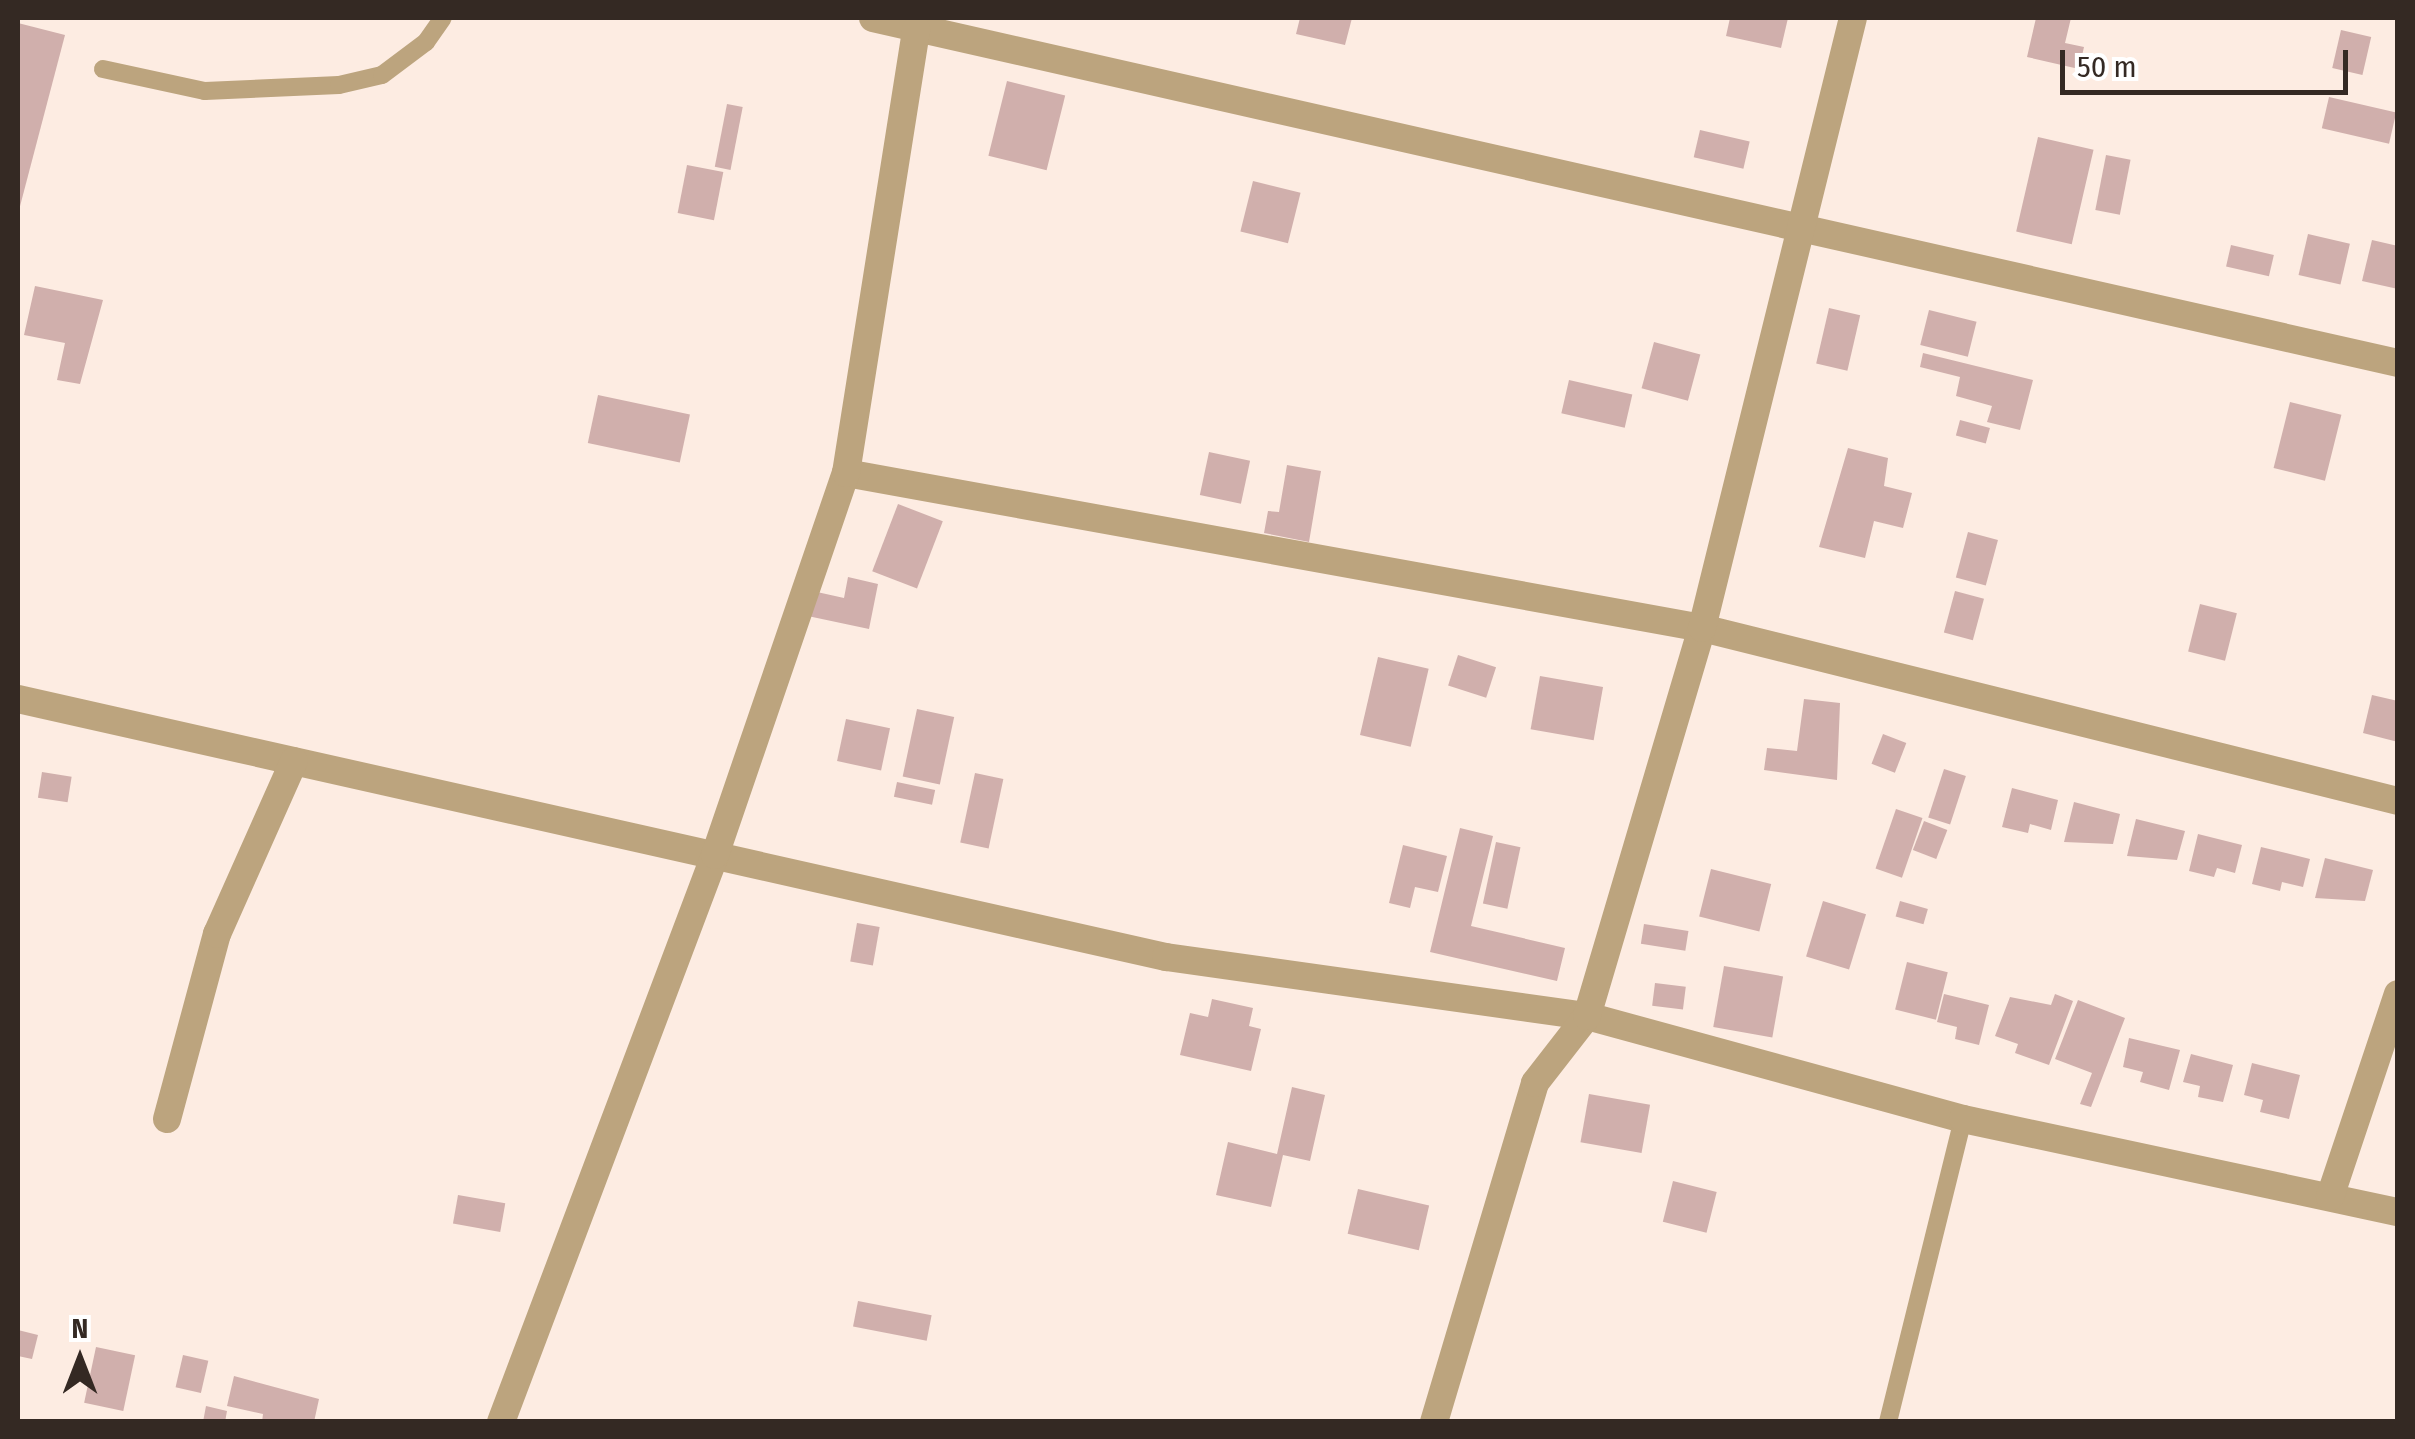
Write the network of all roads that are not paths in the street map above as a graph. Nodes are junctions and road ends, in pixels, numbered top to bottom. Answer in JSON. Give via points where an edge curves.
{"nodes":[{"id":1,"x":442,"y":18,"type":"edge"},
{"id":2,"x":873,"y":18,"type":"edge"},
{"id":3,"x":1853,"y":18,"type":"edge"},
{"id":4,"x":916,"y":29,"type":"junction"},
{"id":5,"x":103,"y":70,"type":"dead end"},
{"id":6,"x":1804,"y":234,"type":"junction"},
{"id":7,"x":2398,"y":363,"type":"edge"},
{"id":8,"x":846,"y":473,"type":"junction"},
{"id":9,"x":1702,"y":628,"type":"junction"},
{"id":10,"x":18,"y":699,"type":"edge"},
{"id":11,"x":294,"y":761,"type":"junction"},
{"id":12,"x":2398,"y":801,"type":"edge"},
{"id":13,"x":715,"y":855,"type":"junction"},
{"id":14,"x":2398,"y":994,"type":"edge"},
{"id":15,"x":1587,"y":1016,"type":"junction"},
{"id":16,"x":1963,"y":1119,"type":"junction"},
{"id":17,"x":168,"y":1120,"type":"dead end"},
{"id":18,"x":2330,"y":1197,"type":"junction"},
{"id":19,"x":2398,"y":1212,"type":"edge"},
{"id":20,"x":502,"y":1422,"type":"edge"},
{"id":21,"x":1434,"y":1422,"type":"edge"},
{"id":22,"x":1888,"y":1422,"type":"edge"}],
"edges":[{"from":1,"to":5,"type":"lane","via":[[426,42],[382,74],[340,85],[205,91]]},
{"from":2,"to":4,"type":"street"},
{"from":3,"to":6,"type":"street"},
{"from":4,"to":6,"type":"street"},
{"from":4,"to":8,"type":"street"},
{"from":6,"to":7,"type":"street"},
{"from":6,"to":9,"type":"street"},
{"from":8,"to":9,"type":"street"},
{"from":8,"to":13,"type":"street"},
{"from":9,"to":12,"type":"street"},
{"from":9,"to":15,"type":"street"},
{"from":10,"to":11,"type":"street"},
{"from":11,"to":13,"type":"street"},
{"from":11,"to":17,"type":"street","via":[[217,934]]},
{"from":13,"to":15,"type":"street","via":[[1166,957]]},
{"from":13,"to":20,"type":"street"},
{"from":14,"to":18,"type":"street"},
{"from":15,"to":16,"type":"street"},
{"from":15,"to":21,"type":"street","via":[[1535,1082]]},
{"from":16,"to":18,"type":"street"},
{"from":16,"to":22,"type":"lane"},
{"from":18,"to":19,"type":"street"}]}
